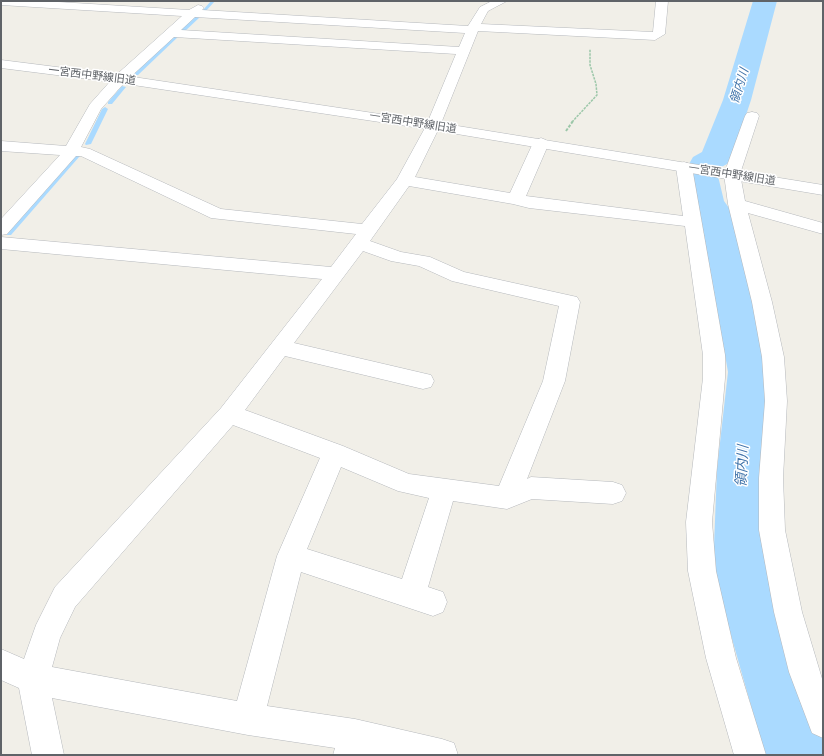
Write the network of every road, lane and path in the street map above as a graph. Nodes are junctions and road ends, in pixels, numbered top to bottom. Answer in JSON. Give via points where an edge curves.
{"nodes":[{"id":1,"x":204,"y":1,"type":"edge"},
{"id":2,"x":662,"y":1,"type":"edge"},
{"id":3,"x":1,"y":2,"type":"edge"},
{"id":4,"x":193,"y":14,"type":"junction"},
{"id":5,"x":483,"y":14,"type":"edge"},
{"id":6,"x":567,"y":31,"type":"junction"},
{"id":7,"x":172,"y":33,"type":"junction"},
{"id":8,"x":464,"y":51,"type":"junction"},
{"id":9,"x":1,"y":64,"type":"edge"},
{"id":10,"x":120,"y":79,"type":"junction"},
{"id":11,"x":752,"y":116,"type":"dead end"},
{"id":12,"x":433,"y":126,"type":"junction"},
{"id":13,"x":541,"y":143,"type":"junction"},
{"id":14,"x":1,"y":146,"type":"edge"},
{"id":15,"x":559,"y":146,"type":"junction"},
{"id":16,"x":71,"y":152,"type":"junction"},
{"id":17,"x":684,"y":167,"type":"junction"},
{"id":18,"x":732,"y":174,"type":"junction"},
{"id":19,"x":405,"y":180,"type":"junction"},
{"id":20,"x":823,"y":190,"type":"edge"},
{"id":21,"x":516,"y":199,"type":"junction"},
{"id":22,"x":737,"y":204,"type":"junction"},
{"id":23,"x":693,"y":222,"type":"junction"},
{"id":24,"x":823,"y":229,"type":"edge"},
{"id":25,"x":1,"y":230,"type":"edge"},
{"id":26,"x":363,"y":237,"type":"junction"},
{"id":27,"x":1,"y":243,"type":"edge"},
{"id":28,"x":336,"y":274,"type":"junction"},
{"id":29,"x":281,"y":348,"type":"junction"},
{"id":30,"x":423,"y":381,"type":"dead end"},
{"id":31,"x":229,"y":414,"type":"junction"},
{"id":32,"x":334,"y":453,"type":"junction"},
{"id":33,"x":444,"y":489,"type":"junction"},
{"id":34,"x":613,"y":493,"type":"dead end"},
{"id":35,"x":507,"y":498,"type":"junction"},
{"id":36,"x":291,"y":556,"type":"junction"},
{"id":37,"x":1,"y":664,"type":"edge"},
{"id":38,"x":34,"y":679,"type":"junction"},
{"id":39,"x":248,"y":719,"type":"junction"},
{"id":40,"x":823,"y":722,"type":"edge"},
{"id":41,"x":352,"y":745,"type":"edge"},
{"id":42,"x":48,"y":755,"type":"edge"},
{"id":43,"x":442,"y":755,"type":"edge"},
{"id":44,"x":750,"y":755,"type":"edge"}],
"edges":[{"from":1,"to":4,"type":"street"},
{"from":2,"to":6,"type":"street","via":[[659,34],[655,36]]},
{"from":3,"to":4,"type":"street"},
{"from":4,"to":5,"type":"street"},
{"from":4,"to":7,"type":"street"},
{"from":5,"to":6,"type":"street"},
{"from":5,"to":8,"type":"street"},
{"from":6,"to":15,"type":"path","via":[[567,41],[590,44],[590,65],[597,95],[570,124]]},
{"from":7,"to":8,"type":"street"},
{"from":7,"to":10,"type":"street"},
{"from":8,"to":12,"type":"street"},
{"from":9,"to":10,"type":"street","name":"一宮西中野線旧道"},
{"from":10,"to":12,"type":"street","name":"一宮西中野線旧道"},
{"from":10,"to":16,"type":"street","via":[[95,107]]},
{"from":11,"to":18,"type":"street"},
{"from":12,"to":13,"type":"street","name":"一宮西中野線旧道"},
{"from":12,"to":19,"type":"street"},
{"from":13,"to":15,"type":"street","name":"一宮西中野線旧道"},
{"from":13,"to":21,"type":"street"},
{"from":14,"to":16,"type":"street"},
{"from":15,"to":17,"type":"street","name":"一宮西中野線旧道"},
{"from":16,"to":25,"type":"street"},
{"from":16,"to":26,"type":"street","via":[[84,152],[217,214]]},
{"from":17,"to":18,"type":"street","name":"一宮西中野線旧道"},
{"from":17,"to":23,"type":"street"},
{"from":18,"to":20,"type":"street","name":"一宮西中野線旧道"},
{"from":18,"to":22,"type":"street"},
{"from":19,"to":21,"type":"street"},
{"from":19,"to":26,"type":"street"},
{"from":21,"to":23,"type":"street","via":[[529,203]]},
{"from":22,"to":24,"type":"street"},
{"from":22,"to":40,"type":"street","via":[[773,357],[776,401],[771,478],[773,537],[788,612],[804,672]]},
{"from":23,"to":44,"type":"street","via":[[714,355],[714,378],[699,522],[702,571],[721,658]]},
{"from":26,"to":28,"type":"street"},
{"from":26,"to":35,"type":"street","via":[[398,258],[423,261],[459,277],[570,302],[554,381]]},
{"from":27,"to":28,"type":"street"},
{"from":28,"to":29,"type":"street"},
{"from":29,"to":30,"type":"street"},
{"from":29,"to":31,"type":"street"},
{"from":31,"to":32,"type":"street"},
{"from":31,"to":38,"type":"street","via":[[65,597],[46,635]]},
{"from":32,"to":33,"type":"street","via":[[407,484]]},
{"from":32,"to":36,"type":"street"},
{"from":33,"to":35,"type":"street"},
{"from":33,"to":36,"type":"street","via":[[422,598]]},
{"from":34,"to":35,"type":"street","via":[[531,488]]},
{"from":36,"to":39,"type":"street"},
{"from":37,"to":38,"type":"street"},
{"from":38,"to":39,"type":"street"},
{"from":38,"to":42,"type":"street"},
{"from":39,"to":41,"type":"street"},
{"from":41,"to":43,"type":"street"}]}
